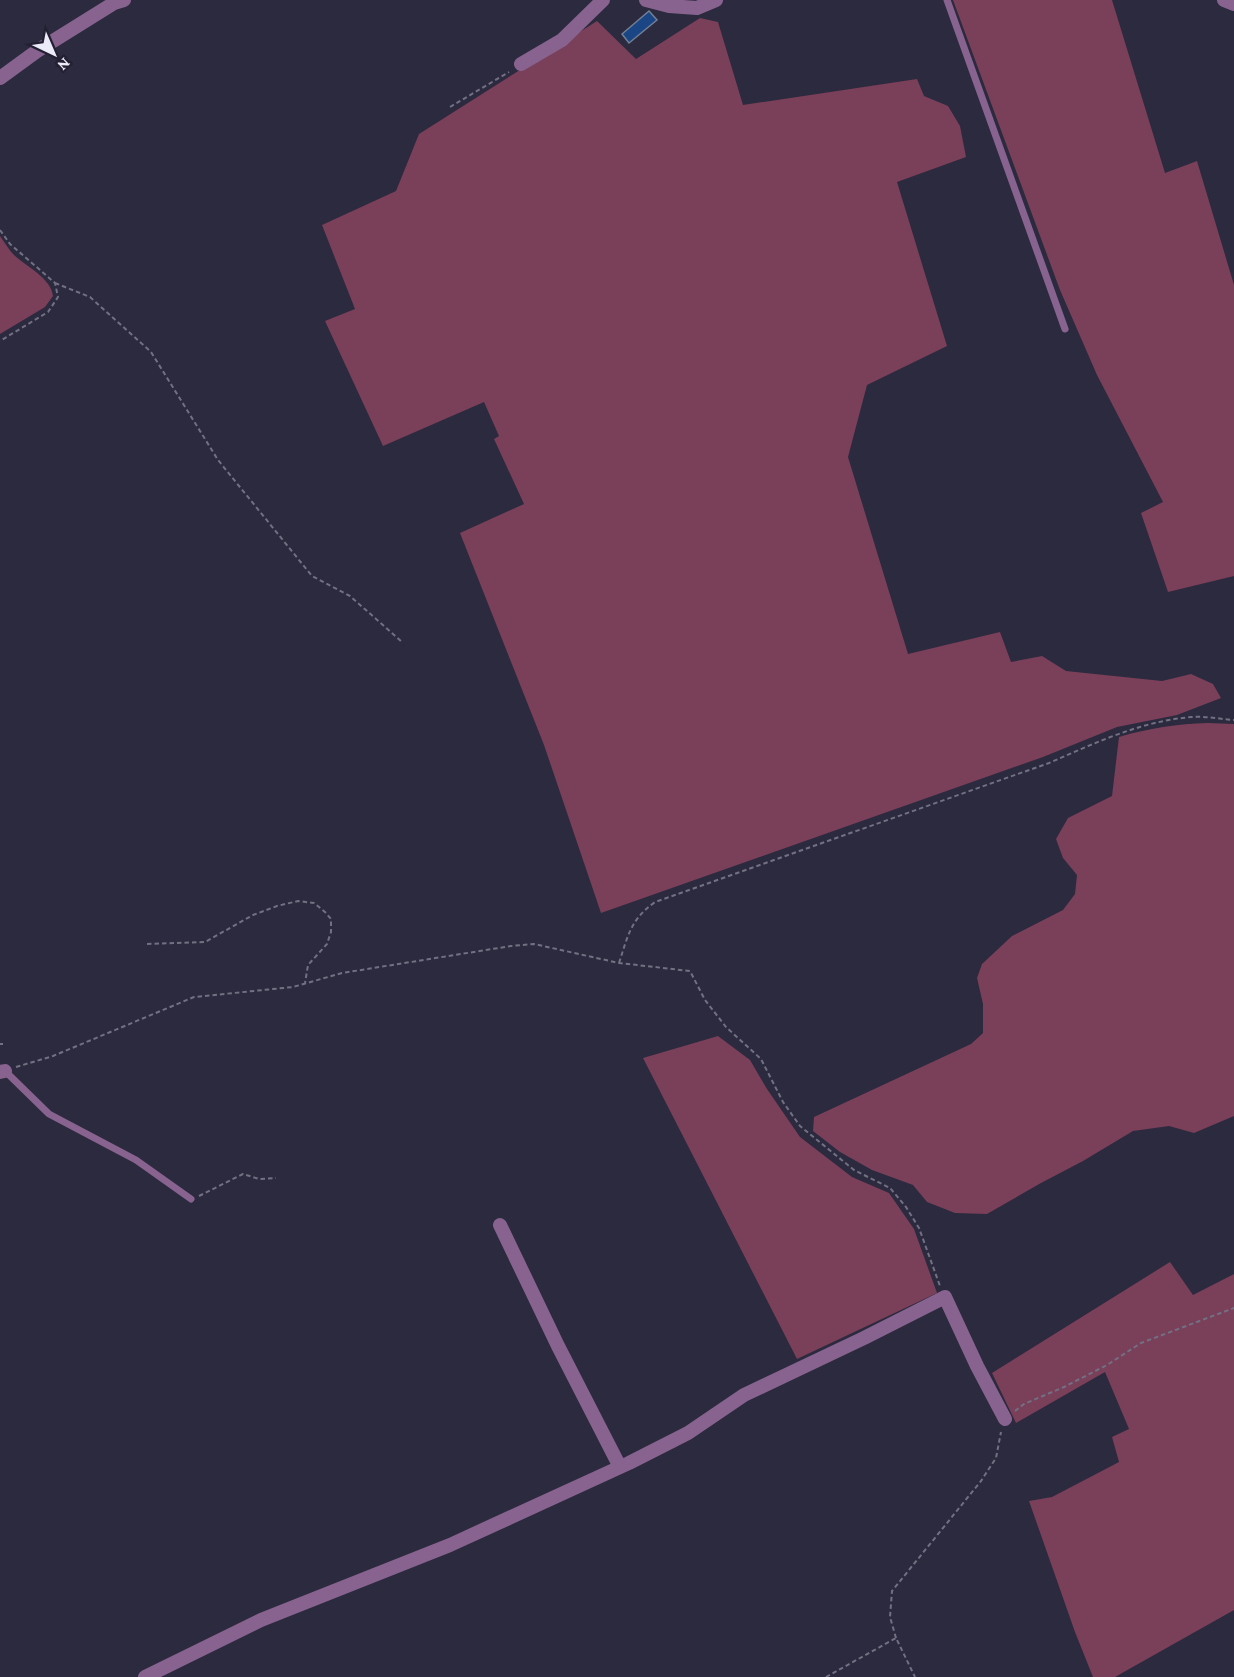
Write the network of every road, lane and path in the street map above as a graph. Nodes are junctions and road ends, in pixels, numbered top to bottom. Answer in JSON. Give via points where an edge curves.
{"nodes":[{"id":1,"x":124,"y":0,"type":"edge"},
{"id":2,"x":603,"y":0,"type":"edge"},
{"id":3,"x":646,"y":0,"type":"edge"},
{"id":4,"x":716,"y":0,"type":"edge"},
{"id":5,"x":947,"y":0,"type":"edge"},
{"id":6,"x":1224,"y":0,"type":"edge"},
{"id":7,"x":1234,"y":4,"type":"edge"},
{"id":8,"x":521,"y":64,"type":"joint"},
{"id":9,"x":0,"y":78,"type":"edge"},
{"id":10,"x":450,"y":108,"type":"dead end"},
{"id":11,"x":0,"y":230,"type":"edge"},
{"id":12,"x":55,"y":283,"type":"junction"},
{"id":13,"x":1065,"y":329,"type":"dead end"},
{"id":14,"x":0,"y":342,"type":"edge"},
{"id":15,"x":401,"y":641,"type":"dead end"},
{"id":16,"x":1234,"y":720,"type":"edge"},
{"id":17,"x":147,"y":944,"type":"dead end"},
{"id":18,"x":619,"y":963,"type":"junction"},
{"id":19,"x":305,"y":983,"type":"junction"},
{"id":20,"x":2,"y":1071,"type":"edge"},
{"id":21,"x":276,"y":1178,"type":"dead end"},
{"id":22,"x":191,"y":1199,"type":"joint"},
{"id":23,"x":500,"y":1224,"type":"dead end"},
{"id":24,"x":945,"y":1297,"type":"junction"},
{"id":25,"x":1234,"y":1308,"type":"edge"},
{"id":26,"x":1005,"y":1419,"type":"junction"},
{"id":27,"x":620,"y":1467,"type":"junction"},
{"id":28,"x":896,"y":1638,"type":"junction"},
{"id":29,"x":145,"y":1677,"type":"edge"},
{"id":30,"x":826,"y":1677,"type":"edge"},
{"id":31,"x":915,"y":1677,"type":"edge"}],
"edges":[{"from":1,"to":9,"type":"street","via":[[37,51]]},
{"from":2,"to":8,"type":"street","via":[[562,40]]},
{"from":3,"to":4,"type":"street","via":[[697,8]]},
{"from":5,"to":13,"type":"lane"},
{"from":6,"to":7,"type":"street"},
{"from":8,"to":10,"type":"path"},
{"from":11,"to":12,"type":"path","via":[[10,244]]},
{"from":12,"to":14,"type":"path","via":[[58,297],[48,312]]},
{"from":12,"to":15,"type":"path","via":[[90,297],[151,352],[218,460],[312,576],[350,596]]},
{"from":16,"to":18,"type":"path","via":[[1193,717],[1150,724],[655,902],[640,912]]},
{"from":17,"to":19,"type":"path","via":[[205,942],[276,906],[298,901],[314,903],[331,919],[331,932],[327,944],[308,964]]},
{"from":18,"to":19,"type":"path","via":[[534,944],[342,973]]},
{"from":18,"to":24,"type":"path","via":[[690,971],[705,1000],[726,1027],[761,1059],[800,1126],[854,1170],[890,1188],[906,1207],[919,1228]]},
{"from":19,"to":20,"type":"path","via":[[194,998],[53,1056]]},
{"from":20,"to":22,"type":"lane","via":[[49,1114],[136,1160]]},
{"from":21,"to":22,"type":"path","via":[[259,1179],[243,1174]]},
{"from":23,"to":27,"type":"street"},
{"from":24,"to":26,"type":"street"},
{"from":24,"to":27,"type":"street","via":[[744,1395],[688,1433]]},
{"from":25,"to":26,"type":"path","via":[[1141,1343],[1090,1374],[1024,1404]]},
{"from":26,"to":28,"type":"path","via":[[991,1466],[892,1591],[890,1617]]},
{"from":27,"to":29,"type":"street","via":[[450,1545],[261,1620]]},
{"from":28,"to":30,"type":"path"},
{"from":28,"to":31,"type":"path"}]}
